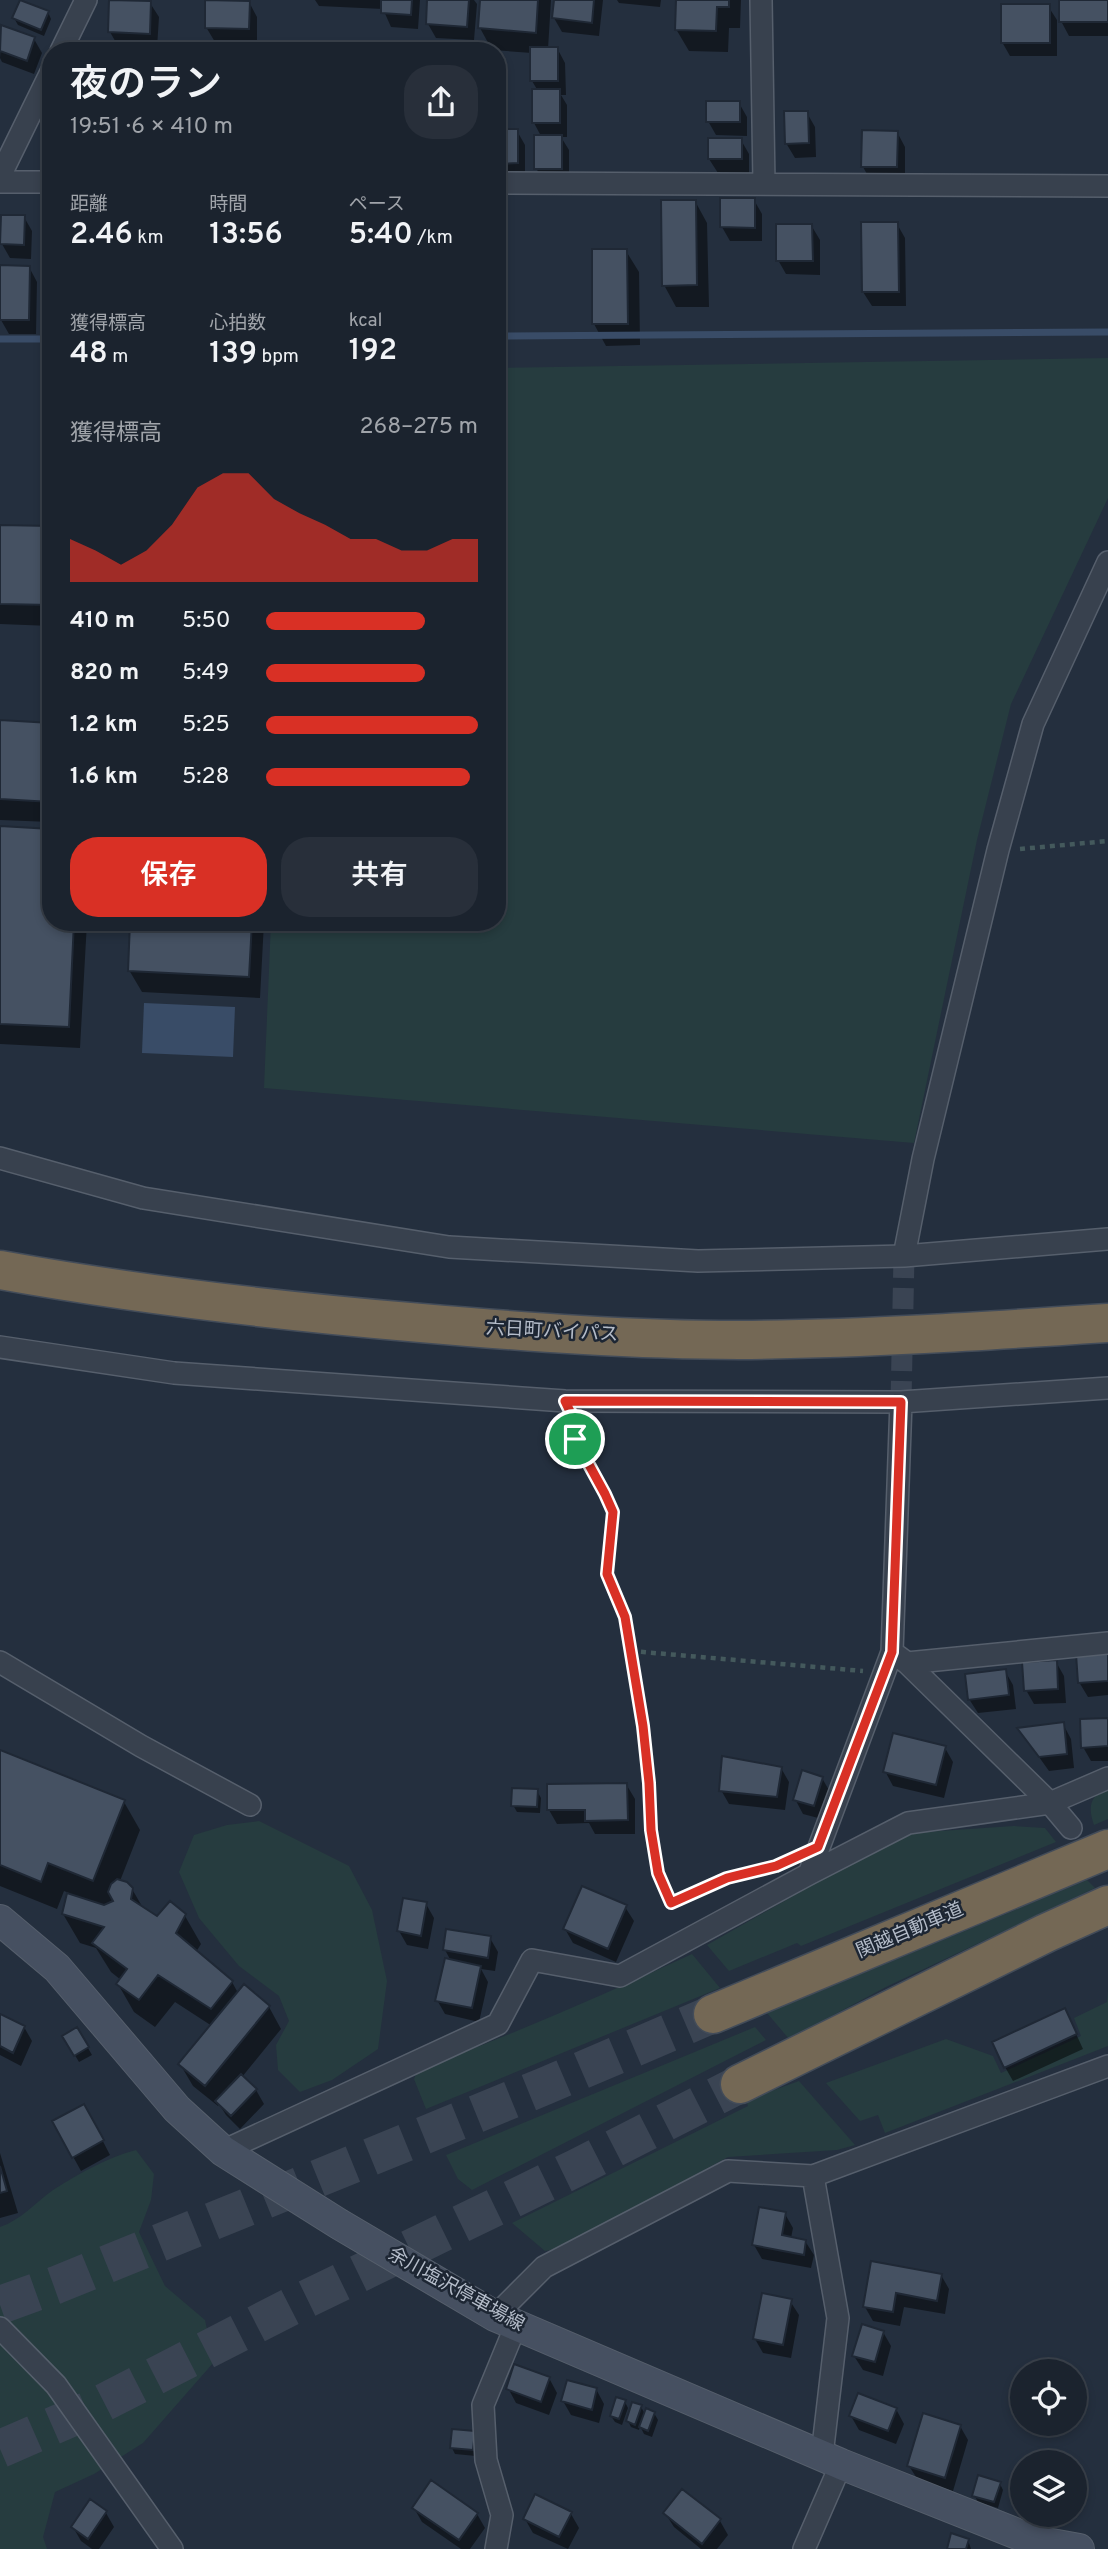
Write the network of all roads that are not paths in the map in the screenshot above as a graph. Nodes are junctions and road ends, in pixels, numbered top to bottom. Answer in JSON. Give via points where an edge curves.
{"nodes":[{"id":1,"x":86,"y":0,"type":"edge"},
{"id":2,"x":761,"y":0,"type":"edge"},
{"id":3,"x":65,"y":42,"type":"edge"},
{"id":4,"x":42,"y":91,"type":"edge"},
{"id":5,"x":1,"y":175,"type":"edge"},
{"id":6,"x":42,"y":181,"type":"edge"},
{"id":7,"x":506,"y":183,"type":"edge"},
{"id":8,"x":764,"y":183,"type":"junction"},
{"id":9,"x":1108,"y":186,"type":"edge"},
{"id":10,"x":1108,"y":562,"type":"edge"},
{"id":11,"x":0,"y":1158,"type":"edge"},
{"id":12,"x":1108,"y":1239,"type":"edge"},
{"id":13,"x":904,"y":1256,"type":"junction"},
{"id":14,"x":0,"y":1270,"type":"edge"},
{"id":15,"x":1108,"y":1323,"type":"edge"},
{"id":16,"x":0,"y":1347,"type":"edge"},
{"id":17,"x":1108,"y":1388,"type":"edge"},
{"id":18,"x":901,"y":1402,"type":"junction"},
{"id":19,"x":1108,"y":1643,"type":"edge"},
{"id":20,"x":900,"y":1657,"type":"junction"},
{"id":21,"x":0,"y":1662,"type":"edge"},
{"id":22,"x":1108,"y":1778,"type":"edge"},
{"id":23,"x":1050,"y":1803,"type":"junction"},
{"id":24,"x":250,"y":1805,"type":"dead end"},
{"id":25,"x":1071,"y":1828,"type":"dead end"},
{"id":26,"x":1108,"y":1849,"type":"edge"},
{"id":27,"x":809,"y":1874,"type":"junction"},
{"id":28,"x":1108,"y":1905,"type":"edge"},
{"id":29,"x":0,"y":1920,"type":"edge"},
{"id":30,"x":713,"y":2014,"type":"tunnel mouth"},
{"id":31,"x":1108,"y":2066,"type":"edge"},
{"id":32,"x":740,"y":2084,"type":"tunnel mouth"},
{"id":33,"x":223,"y":2151,"type":"junction"},
{"id":34,"x":813,"y":2176,"type":"junction"},
{"id":35,"x":505,"y":2321,"type":"junction"},
{"id":36,"x":0,"y":2328,"type":"edge"},
{"id":37,"x":832,"y":2459,"type":"junction"},
{"id":38,"x":172,"y":2549,"type":"edge"},
{"id":39,"x":496,"y":2549,"type":"edge"},
{"id":40,"x":804,"y":2549,"type":"edge"},
{"id":41,"x":1079,"y":2549,"type":"edge"}],
"edges":[{"from":1,"to":3,"type":"street"},
{"from":2,"to":8,"type":"street"},
{"from":4,"to":5,"type":"street"},
{"from":5,"to":6,"type":"street"},
{"from":7,"to":8,"type":"street"},
{"from":8,"to":9,"type":"street"},
{"from":10,"to":13,"type":"street","via":[[1032,724],[923,1159]]},
{"from":11,"to":13,"type":"street","via":[[143,1198],[449,1247],[698,1261]]},
{"from":12,"to":13,"type":"street"},
{"from":14,"to":15,"type":"highway","name":"六日町バイパス","via":[[105,1289],[256,1307],[544,1334],[738,1340],[928,1335]]},
{"from":16,"to":18,"type":"street","via":[[174,1373],[565,1401]]},
{"from":17,"to":18,"type":"street"},
{"from":18,"to":20,"type":"street"},
{"from":19,"to":20,"type":"street"},
{"from":20,"to":23,"type":"street"},
{"from":20,"to":27,"type":"street","via":[[883,1673]]},
{"from":21,"to":24,"type":"street"},
{"from":22,"to":23,"type":"street"},
{"from":23,"to":25,"type":"street"},
{"from":23,"to":27,"type":"street","via":[[908,1823]]},
{"from":26,"to":30,"type":"highway","name":"関越自動車道"},
{"from":27,"to":33,"type":"street","via":[[620,1976],[532,1960],[498,2024]]},
{"from":28,"to":32,"type":"highway"},
{"from":29,"to":33,"type":"main road","name":"余川塩沢停車場線","via":[[57,1968],[177,2109]]},
{"from":31,"to":34,"type":"street"},
{"from":33,"to":35,"type":"main road","name":"余川塩沢停車場線"},
{"from":34,"to":35,"type":"street","via":[[728,2171],[544,2267]]},
{"from":34,"to":37,"type":"street","via":[[838,2318]]},
{"from":35,"to":37,"type":"main road","name":"余川塩沢停車場線"},
{"from":35,"to":39,"type":"street","via":[[483,2405],[486,2460],[502,2515]]},
{"from":36,"to":38,"type":"street","via":[[56,2385]]},
{"from":37,"to":40,"type":"street"},
{"from":37,"to":41,"type":"main road","name":"余川塩沢停車場線","via":[[1035,2541]]}]}
